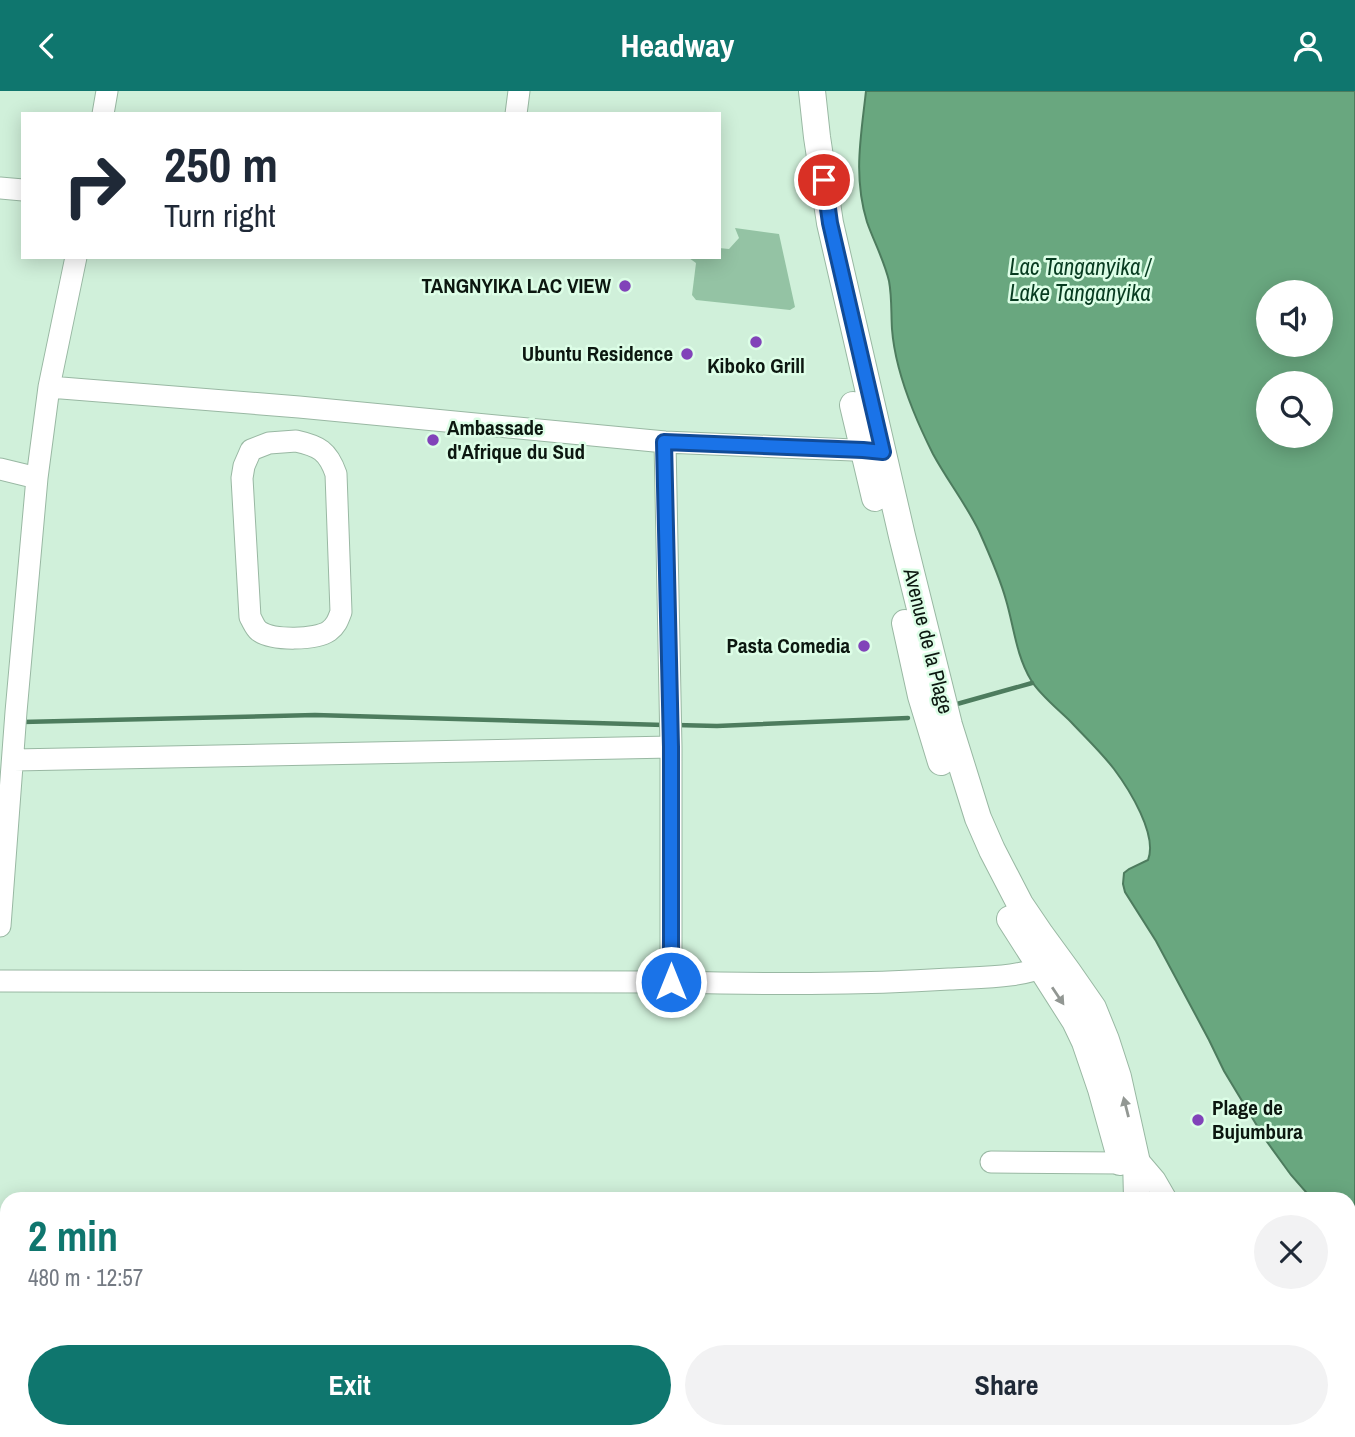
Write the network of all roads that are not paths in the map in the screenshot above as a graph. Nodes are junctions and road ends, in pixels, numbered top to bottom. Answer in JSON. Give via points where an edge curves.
{"nodes":[{"id":1,"x":107,"y":91,"type":"edge"},
{"id":2,"x":519,"y":91,"type":"edge"},
{"id":3,"x":795,"y":91,"type":"edge"},
{"id":4,"x":812,"y":91,"type":"edge"},
{"id":5,"x":103,"y":112,"type":"edge"},
{"id":6,"x":516,"y":112,"type":"edge"},
{"id":7,"x":0,"y":188,"type":"edge"},
{"id":8,"x":21,"y":190,"type":"edge"},
{"id":9,"x":76,"y":259,"type":"edge"},
{"id":10,"x":49,"y":387,"type":"junction"},
{"id":11,"x":299,"y":407,"type":"junction"},
{"id":12,"x":296,"y":441,"type":"junction"},
{"id":13,"x":664,"y":442,"type":"junction"},
{"id":14,"x":873,"y":451,"type":"junction"},
{"id":15,"x":0,"y":469,"type":"edge"},
{"id":16,"x":37,"y":478,"type":"junction"},
{"id":17,"x":670,"y":741,"type":"junction"},
{"id":18,"x":14,"y":753,"type":"junction"},
{"id":19,"x":0,"y":926,"type":"edge"},
{"id":20,"x":1050,"y":965,"type":"junction"},
{"id":21,"x":0,"y":981,"type":"edge"},
{"id":22,"x":671,"y":982,"type":"junction"},
{"id":23,"x":1128,"y":1160,"type":"junction"},
{"id":24,"x":991,"y":1162,"type":"dead end"},
{"id":25,"x":1122,"y":1192,"type":"edge"},
{"id":26,"x":1135,"y":1192,"type":"edge"},
{"id":27,"x":1162,"y":1192,"type":"edge"}],
"edges":[{"from":1,"to":5,"type":"street"},
{"from":2,"to":6,"type":"street"},
{"from":3,"to":14,"type":"main road","name":"Avenue de la Plage","via":[[806,188],[826,286]]},
{"from":4,"to":14,"type":"main road","name":"Avenue de la Plage","via":[[830,223]]},
{"from":7,"to":8,"type":"street"},
{"from":9,"to":10,"type":"street"},
{"from":10,"to":11,"type":"street"},
{"from":10,"to":16,"type":"street"},
{"from":11,"to":12,"type":"street"},
{"from":11,"to":13,"type":"street"},
{"from":12,"to":12,"type":"street","via":[[251,450],[242,478],[250,617],[257,630],[278,638],[328,631],[341,612],[336,474],[330,459],[315,446]]},
{"from":13,"to":14,"type":"street"},
{"from":13,"to":17,"type":"street"},
{"from":14,"to":20,"type":"main road","name":"Avenue de la Plage","via":[[921,696],[947,781],[1014,928]]},
{"from":15,"to":16,"type":"street"},
{"from":16,"to":18,"type":"street"},
{"from":17,"to":18,"type":"street"},
{"from":17,"to":22,"type":"street"},
{"from":18,"to":19,"type":"street"},
{"from":20,"to":22,"type":"street","via":[[997,976],[894,983]]},
{"from":20,"to":23,"type":"main road","name":"Avenue de la Plage","one_way":true,"via":[[1085,1042],[1112,1128]]},
{"from":23,"to":20,"type":"main road","name":"Avenue de la Plage","one_way":true,"via":[[1118,1077],[1106,1040],[1093,1008]]},
{"from":21,"to":22,"type":"street"},
{"from":23,"to":24,"type":"street"},
{"from":23,"to":25,"type":"main road","name":"Avenue de la Plage"},
{"from":23,"to":26,"type":"main road","name":"Avenue de la Plage"},
{"from":23,"to":27,"type":"street","name":"Avenue de la Plage"}]}
